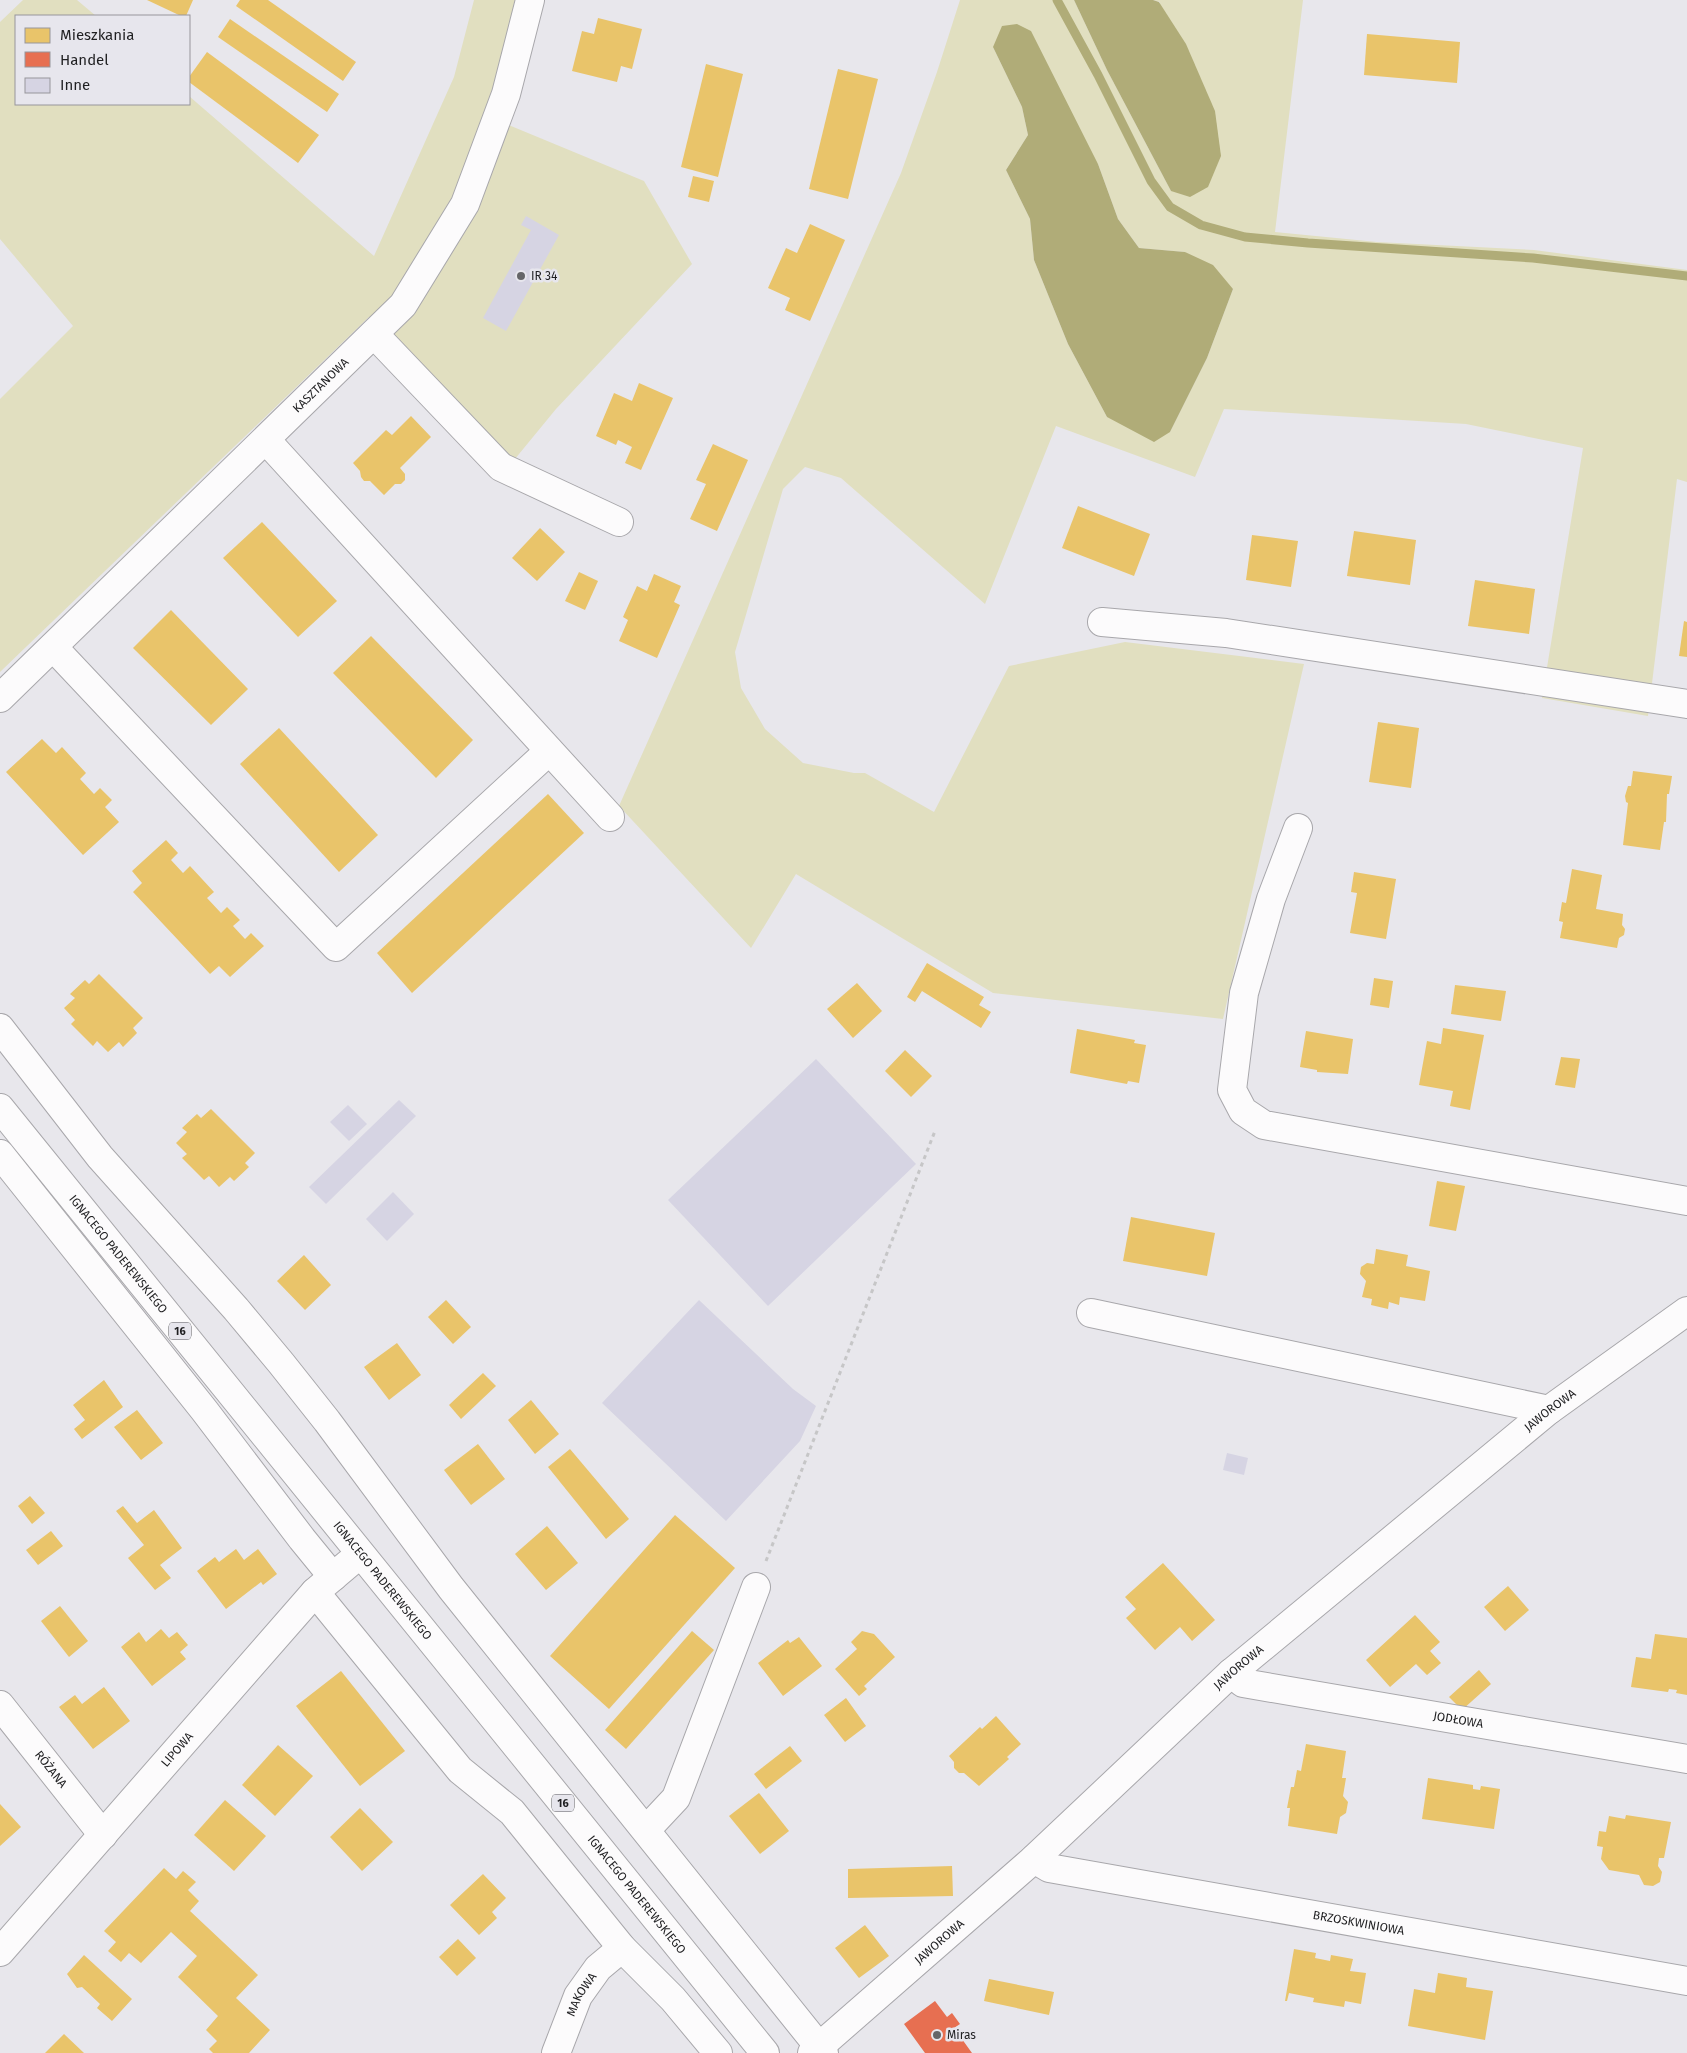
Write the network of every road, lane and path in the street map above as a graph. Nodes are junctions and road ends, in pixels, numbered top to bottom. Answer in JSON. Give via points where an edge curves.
{"nodes":[{"id":1,"x":530,"y":0,"type":"edge"},
{"id":2,"x":374,"y":334,"type":"junction"},
{"id":3,"x":266,"y":440,"type":"junction"},
{"id":4,"x":619,"y":522,"type":"dead end"},
{"id":5,"x":1102,"y":622,"type":"dead end"},
{"id":6,"x":53,"y":647,"type":"junction"},
{"id":7,"x":0,"y":698,"type":"edge"},
{"id":8,"x":1687,"y":704,"type":"edge"},
{"id":9,"x":549,"y":751,"type":"junction"},
{"id":10,"x":610,"y":817,"type":"dead end"},
{"id":11,"x":1298,"y":828,"type":"dead end"},
{"id":12,"x":0,"y":1028,"type":"edge"},
{"id":13,"x":0,"y":1108,"type":"edge"},
{"id":14,"x":935,"y":1131,"type":"dead end"},
{"id":15,"x":0,"y":1154,"type":"edge"},
{"id":16,"x":1687,"y":1201,"type":"edge"},
{"id":17,"x":1687,"y":1311,"type":"edge"},
{"id":18,"x":1091,"y":1313,"type":"dead end"},
{"id":19,"x":1549,"y":1410,"type":"junction"},
{"id":20,"x":360,"y":1554,"type":"junction"},
{"id":21,"x":324,"y":1584,"type":"junction"},
{"id":22,"x":756,"y":1587,"type":"joint"},
{"id":23,"x":1231,"y":1674,"type":"junction"},
{"id":24,"x":0,"y":1705,"type":"edge"},
{"id":25,"x":1687,"y":1759,"type":"edge"},
{"id":26,"x":646,"y":1830,"type":"junction"},
{"id":27,"x":103,"y":1835,"type":"junction"},
{"id":28,"x":1034,"y":1859,"type":"junction"},
{"id":29,"x":622,"y":1948,"type":"junction"},
{"id":30,"x":0,"y":1952,"type":"edge"},
{"id":31,"x":1687,"y":1981,"type":"edge"},
{"id":32,"x":818,"y":2051,"type":"edge"},
{"id":33,"x":556,"y":2053,"type":"edge"},
{"id":34,"x":718,"y":2053,"type":"edge"},
{"id":35,"x":765,"y":2053,"type":"edge"}],
"edges":[{"from":1,"to":2,"type":"street","name":"KASZTANOWA","via":[[506,94],[465,204],[403,305]]},
{"from":2,"to":3,"type":"street","name":"KASZTANOWA"},
{"from":2,"to":4,"type":"street","via":[[501,467]]},
{"from":3,"to":6,"type":"street","name":"KASZTANOWA"},
{"from":3,"to":9,"type":"street"},
{"from":5,"to":8,"type":"street","via":[[1226,633]]},
{"from":6,"to":7,"type":"street","name":"KASZTANOWA"},
{"from":6,"to":9,"type":"street","via":[[336,947]]},
{"from":9,"to":10,"type":"street"},
{"from":11,"to":16,"type":"street","via":[[1271,899],[1244,993],[1232,1090],[1242,1111],[1264,1125]]},
{"from":12,"to":26,"type":"street","via":[[100,1157],[286,1370],[451,1588]]},
{"from":13,"to":20,"type":"street","name":"IGNACEGO PADEREWSKIEGO","number":"16"},
{"from":14,"to":22,"type":"path"},
{"from":15,"to":21,"type":"street","via":[[204,1410],[302,1539]]},
{"from":17,"to":19,"type":"street","name":"JAWOROWA"},
{"from":18,"to":19,"type":"street"},
{"from":19,"to":23,"type":"street","name":"JAWOROWA"},
{"from":20,"to":21,"type":"street","name":"LIPOWA"},
{"from":20,"to":35,"type":"street","name":"IGNACEGO PADEREWSKIEGO","number":"16"},
{"from":21,"to":27,"type":"street","name":"LIPOWA"},
{"from":21,"to":29,"type":"street","via":[[460,1770],[512,1812]]},
{"from":22,"to":26,"type":"street","via":[[676,1798]]},
{"from":23,"to":25,"type":"street","name":"JODŁOWA","via":[[1243,1683]]},
{"from":23,"to":28,"type":"street","name":"JAWOROWA"},
{"from":24,"to":27,"type":"street","name":"RÓŻANA"},
{"from":26,"to":32,"type":"street"},
{"from":27,"to":30,"type":"street","name":"LIPOWA"},
{"from":28,"to":31,"type":"street","name":"BRZOSKWINIOWA","via":[[1048,1868]]},
{"from":28,"to":32,"type":"street","name":"JAWOROWA"},
{"from":29,"to":33,"type":"street","name":"MAKOWA","via":[[598,1968],[578,1996]]},
{"from":29,"to":34,"type":"street","via":[[673,1999]]}]}
